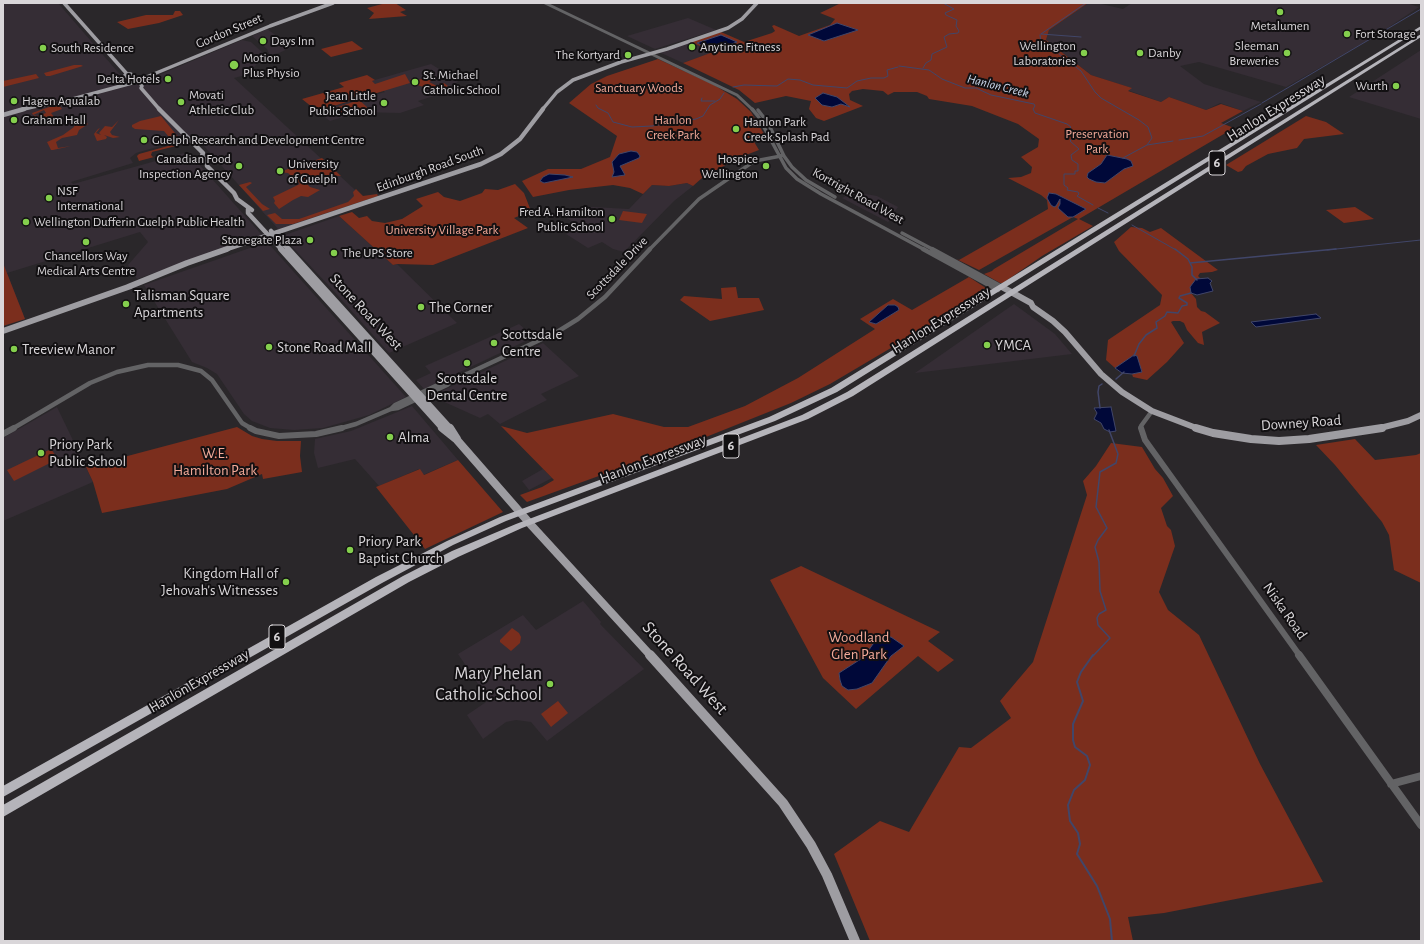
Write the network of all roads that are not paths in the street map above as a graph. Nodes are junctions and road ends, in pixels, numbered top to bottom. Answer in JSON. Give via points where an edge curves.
{"nodes":[{"id":1,"x":64,"y":3,"type":"edge"},
{"id":2,"x":333,"y":3,"type":"edge"},
{"id":3,"x":545,"y":3,"type":"edge"},
{"id":4,"x":552,"y":3,"type":"edge"},
{"id":5,"x":757,"y":3,"type":"edge"},
{"id":6,"x":1420,"y":21,"type":"edge"},
{"id":7,"x":1421,"y":27,"type":"edge"},
{"id":8,"x":1421,"y":35,"type":"edge"},
{"id":9,"x":1421,"y":38,"type":"edge"},
{"id":10,"x":1406,"y":45,"type":"junction"},
{"id":11,"x":1388,"y":48,"type":"junction"},
{"id":12,"x":652,"y":52,"type":"junction"},
{"id":13,"x":127,"y":74,"type":"junction"},
{"id":14,"x":137,"y":80,"type":"junction"},
{"id":15,"x":132,"y":82,"type":"junction"},
{"id":16,"x":141,"y":88,"type":"junction"},
{"id":17,"x":3,"y":115,"type":"edge"},
{"id":18,"x":781,"y":156,"type":"junction"},
{"id":19,"x":272,"y":235,"type":"junction"},
{"id":20,"x":290,"y":259,"type":"junction"},
{"id":21,"x":298,"y":260,"type":"junction"},
{"id":22,"x":1000,"y":288,"type":"junction"},
{"id":23,"x":1010,"y":294,"type":"junction"},
{"id":24,"x":353,"y":327,"type":"junction"},
{"id":25,"x":361,"y":327,"type":"junction"},
{"id":26,"x":3,"y":330,"type":"edge"},
{"id":27,"x":375,"y":352,"type":"junction"},
{"id":28,"x":384,"y":353,"type":"junction"},
{"id":29,"x":390,"y":364,"type":"junction"},
{"id":30,"x":419,"y":396,"type":"junction"},
{"id":31,"x":1152,"y":411,"type":"junction"},
{"id":32,"x":1421,"y":415,"type":"edge"},
{"id":33,"x":3,"y":434,"type":"edge"},
{"id":34,"x":521,"y":513,"type":"junction"},
{"id":35,"x":530,"y":522,"type":"junction"},
{"id":36,"x":1421,"y":776,"type":"edge"},
{"id":37,"x":1391,"y":784,"type":"junction"},
{"id":38,"x":3,"y":792,"type":"edge"},
{"id":39,"x":3,"y":811,"type":"edge"},
{"id":40,"x":1421,"y":825,"type":"edge"},
{"id":41,"x":855,"y":941,"type":"edge"}],
"edges":[{"from":1,"to":13,"type":"main road"},
{"from":2,"to":14,"type":"main road","name":"Gordon Street"},
{"from":3,"to":12,"type":"street","name":"Kortright Road West"},
{"from":4,"to":12,"type":"street","name":"Kortright Road West"},
{"from":5,"to":12,"type":"main road","name":"Edinburgh Road South","via":[[734,25]]},
{"from":6,"to":11,"type":"highway"},
{"from":7,"to":11,"type":"highway","name":"Hanlon Expressway","number":"6"},
{"from":8,"to":10,"type":"highway","name":"Hanlon Expressway","number":"6"},
{"from":9,"to":10,"type":"highway"},
{"from":10,"to":23,"type":"highway","name":"Hanlon Expressway","number":"6"},
{"from":11,"to":22,"type":"highway","name":"Hanlon Expressway","number":"6"},
{"from":12,"to":18,"type":"street","name":"Kortright Road West","via":[[726,88],[747,103],[758,116]]},
{"from":12,"to":19,"type":"main road","name":"Edinburgh Road South","via":[[588,74],[566,85],[550,100],[520,139],[492,158],[451,175]]},
{"from":13,"to":14,"type":"main road"},
{"from":13,"to":15,"type":"main road","via":[[125,75]]},
{"from":14,"to":15,"type":"main road","name":"Gordon Street"},
{"from":14,"to":16,"type":"main road","name":"Stone Road West"},
{"from":15,"to":16,"type":"main road","name":"Stone Road West"},
{"from":15,"to":17,"type":"main road","name":"Gordon Street"},
{"from":16,"to":19,"type":"main road","name":"Stone Road West","via":[[189,140],[189,144],[202,156],[220,181],[253,211]]},
{"from":18,"to":22,"type":"street","name":"Kortright Road West","via":[[791,174],[804,184]]},
{"from":18,"to":30,"type":"street","name":"Scottsdale Drive","via":[[750,164],[699,199],[587,313],[557,332]]},
{"from":19,"to":20,"type":"main road","name":"Stone Road West"},
{"from":19,"to":21,"type":"main road","name":"Stone Road West"},
{"from":19,"to":26,"type":"main road","name":"Edinburgh Road South"},
{"from":20,"to":21,"type":"main road"},
{"from":20,"to":24,"type":"main road","name":"Stone Road West"},
{"from":21,"to":25,"type":"main road","name":"Stone Road West"},
{"from":22,"to":23,"type":"main road","name":"Downey Road"},
{"from":22,"to":34,"type":"highway","name":"Hanlon Expressway","number":"6","via":[[863,373],[804,405]]},
{"from":23,"to":31,"type":"main road","name":"Downey Road","via":[[1053,321],[1101,374],[1122,392]]},
{"from":23,"to":35,"type":"highway","name":"Hanlon Expressway","number":"6","via":[[850,394],[816,412]]},
{"from":24,"to":25,"type":"main road"},
{"from":24,"to":27,"type":"main road","name":"Stone Road West"},
{"from":25,"to":28,"type":"main road","name":"Stone Road West"},
{"from":27,"to":28,"type":"main road"},
{"from":27,"to":29,"type":"main road","name":"Stone Road West"},
{"from":28,"to":29,"type":"main road","name":"Stone Road West"},
{"from":29,"to":30,"type":"main road","name":"Stone Road West"},
{"from":30,"to":33,"type":"street","name":"Scottsdale Drive","via":[[398,408],[328,432],[301,436],[270,434],[252,429],[238,419],[207,374],[187,366],[154,364],[122,370],[90,383]]},
{"from":30,"to":34,"type":"main road","name":"Stone Road West","via":[[453,431],[457,440]]},
{"from":31,"to":32,"type":"main road","name":"Downey Road","via":[[1213,433],[1279,441],[1386,427]]},
{"from":31,"to":37,"type":"street","name":"Niska Road","via":[[1142,426],[1145,440]]},
{"from":34,"to":35,"type":"main road","name":"Stone Road West"},
{"from":34,"to":38,"type":"highway","name":"Hanlon Expressway","number":"6","via":[[416,560]]},
{"from":35,"to":39,"type":"highway","name":"Hanlon Expressway","number":"6","via":[[455,554],[406,579]]},
{"from":35,"to":41,"type":"main road","name":"Stone Road West","via":[[784,803],[827,875]]},
{"from":36,"to":37,"type":"street"},
{"from":37,"to":40,"type":"street","name":"Niska Road"}]}
